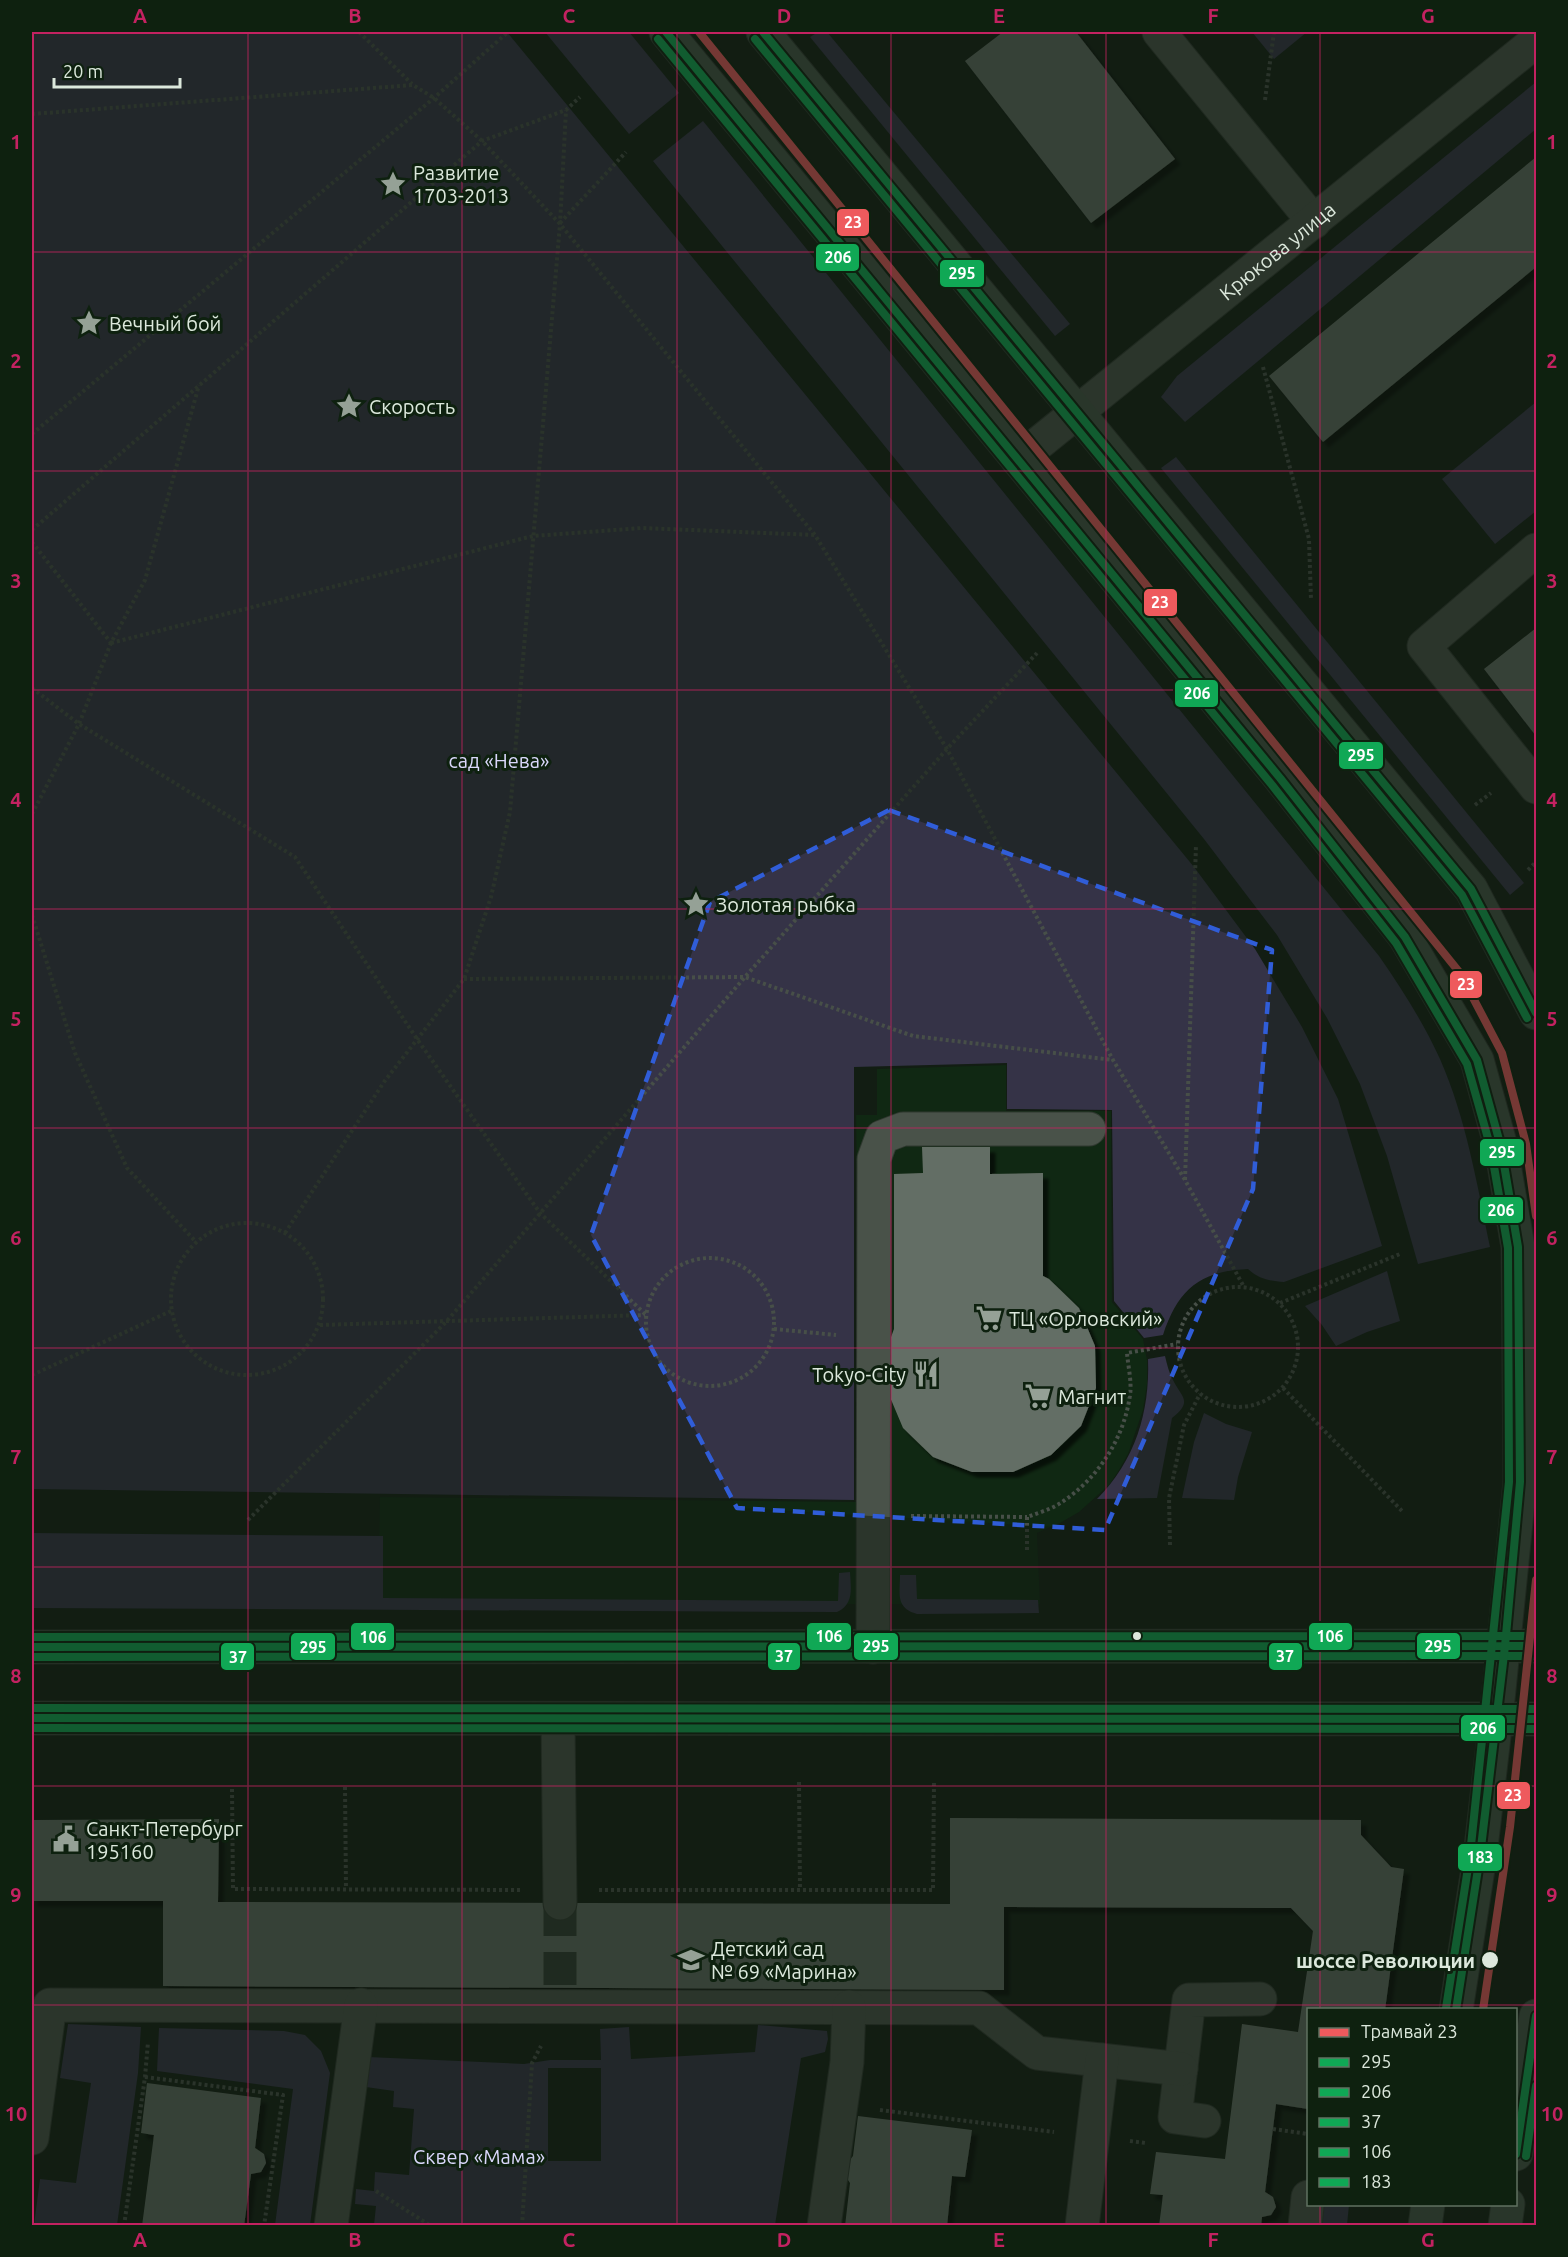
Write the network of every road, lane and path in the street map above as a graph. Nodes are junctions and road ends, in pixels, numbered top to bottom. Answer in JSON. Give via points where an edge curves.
{"nodes":[{"id":1,"x":359,"y":32,"type":"edge"},
{"id":2,"x":508,"y":32,"type":"edge"},
{"id":3,"x":666,"y":32,"type":"edge"},
{"id":4,"x":763,"y":32,"type":"edge"},
{"id":5,"x":1159,"y":32,"type":"edge"},
{"id":6,"x":1274,"y":32,"type":"edge"},
{"id":7,"x":1536,"y":41,"type":"edge"},
{"id":8,"x":413,"y":85,"type":"junction"},
{"id":9,"x":580,"y":97,"type":"dead end"},
{"id":10,"x":434,"y":98,"type":"junction"},
{"id":11,"x":566,"y":110,"type":"junction"},
{"id":12,"x":32,"y":114,"type":"edge"},
{"id":13,"x":482,"y":141,"type":"junction"},
{"id":14,"x":626,"y":152,"type":"dead end"},
{"id":15,"x":1260,"y":155,"type":"junction"},
{"id":16,"x":1314,"y":222,"type":"junction"},
{"id":17,"x":560,"y":224,"type":"junction"},
{"id":18,"x":1263,"y":367,"type":"dead end"},
{"id":19,"x":200,"y":384,"type":"junction"},
{"id":20,"x":1077,"y":413,"type":"junction"},
{"id":21,"x":32,"y":434,"type":"edge"},
{"id":22,"x":1018,"y":460,"type":"junction"},
{"id":23,"x":32,"y":530,"type":"edge"},
{"id":24,"x":815,"y":535,"type":"junction"},
{"id":25,"x":533,"y":536,"type":"junction"},
{"id":26,"x":32,"y":542,"type":"edge"},
{"id":27,"x":1536,"y":550,"type":"edge"},
{"id":28,"x":1311,"y":600,"type":"dead end"},
{"id":29,"x":111,"y":644,"type":"junction"},
{"id":30,"x":1037,"y":653,"type":"dead end"},
{"id":31,"x":32,"y":688,"type":"edge"},
{"id":32,"x":79,"y":724,"type":"junction"},
{"id":33,"x":947,"y":749,"type":"junction"},
{"id":34,"x":1536,"y":788,"type":"edge"},
{"id":35,"x":32,"y":814,"type":"edge"},
{"id":36,"x":1196,"y":845,"type":"dead end"},
{"id":37,"x":1536,"y":862,"type":"edge"},
{"id":38,"x":1528,"y":870,"type":"dead end"},
{"id":39,"x":32,"y":915,"type":"edge"},
{"id":40,"x":745,"y":977,"type":"junction"},
{"id":41,"x":464,"y":979,"type":"junction"},
{"id":42,"x":1536,"y":1013,"type":"edge"},
{"id":43,"x":417,"y":1039,"type":"junction"},
{"id":44,"x":1113,"y":1060,"type":"junction"},
{"id":45,"x":1089,"y":1129,"type":"dead end"},
{"id":46,"x":1185,"y":1180,"type":"junction"},
{"id":47,"x":540,"y":1213,"type":"junction"},
{"id":48,"x":285,"y":1233,"type":"junction"},
{"id":49,"x":196,"y":1242,"type":"junction"},
{"id":50,"x":1400,"y":1254,"type":"dead end"},
{"id":51,"x":1244,"y":1287,"type":"junction"},
{"id":52,"x":1280,"y":1303,"type":"junction"},
{"id":53,"x":171,"y":1311,"type":"junction"},
{"id":54,"x":646,"y":1315,"type":"junction"},
{"id":55,"x":446,"y":1322,"type":"junction"},
{"id":56,"x":320,"y":1325,"type":"junction"},
{"id":57,"x":774,"y":1329,"type":"junction"},
{"id":58,"x":845,"y":1336,"type":"dead end"},
{"id":59,"x":1177,"y":1344,"type":"junction"},
{"id":60,"x":32,"y":1375,"type":"edge"},
{"id":61,"x":1283,"y":1388,"type":"junction"},
{"id":62,"x":1200,"y":1394,"type":"junction"},
{"id":63,"x":1402,"y":1511,"type":"dead end"},
{"id":64,"x":873,"y":1516,"type":"junction"},
{"id":65,"x":1028,"y":1517,"type":"junction"},
{"id":66,"x":248,"y":1520,"type":"dead end"},
{"id":67,"x":1170,"y":1545,"type":"dead end"},
{"id":68,"x":1027,"y":1550,"type":"dead end"},
{"id":69,"x":1521,"y":1646,"type":"edge"},
{"id":70,"x":32,"y":1647,"type":"edge"},
{"id":71,"x":873,"y":1647,"type":"junction"},
{"id":72,"x":32,"y":1718,"type":"edge"},
{"id":73,"x":1496,"y":1719,"type":"junction"},
{"id":74,"x":1536,"y":1719,"type":"edge"},
{"id":75,"x":558,"y":1720,"type":"junction"},
{"id":76,"x":799,"y":1782,"type":"dead end"},
{"id":77,"x":345,"y":1787,"type":"dead end"},
{"id":78,"x":346,"y":1889,"type":"dead end"},
{"id":79,"x":800,"y":1890,"type":"dead end"},
{"id":80,"x":560,"y":1903,"type":"tunnel mouth"},
{"id":81,"x":1260,"y":1999,"type":"dead end"},
{"id":82,"x":151,"y":2005,"type":"junction"},
{"id":83,"x":361,"y":2005,"type":"junction"},
{"id":84,"x":849,"y":2007,"type":"junction"},
{"id":85,"x":1456,"y":2008,"type":"edge"},
{"id":86,"x":1536,"y":2016,"type":"edge"},
{"id":87,"x":1102,"y":2060,"type":"junction"},
{"id":88,"x":532,"y":2063,"type":"dead end"},
{"id":89,"x":1180,"y":2069,"type":"junction"},
{"id":90,"x":145,"y":2077,"type":"junction"},
{"id":91,"x":840,"y":2106,"type":"junction"},
{"id":92,"x":1204,"y":2121,"type":"dead end"},
{"id":93,"x":1273,"y":2129,"type":"dead end"},
{"id":94,"x":1307,"y":2134,"type":"edge"},
{"id":95,"x":1093,"y":2137,"type":"junction"},
{"id":96,"x":32,"y":2138,"type":"edge"},
{"id":97,"x":1517,"y":2141,"type":"edge"},
{"id":98,"x":1147,"y":2143,"type":"dead end"},
{"id":99,"x":338,"y":2167,"type":"junction"},
{"id":100,"x":1307,"y":2206,"type":"edge"},
{"id":101,"x":1428,"y":2206,"type":"edge"},
{"id":102,"x":1508,"y":2206,"type":"edge"},
{"id":103,"x":123,"y":2226,"type":"edge"},
{"id":104,"x":264,"y":2226,"type":"edge"},
{"id":105,"x":331,"y":2226,"type":"edge"},
{"id":106,"x":431,"y":2226,"type":"edge"},
{"id":107,"x":522,"y":2226,"type":"edge"},
{"id":108,"x":824,"y":2226,"type":"edge"},
{"id":109,"x":1082,"y":2226,"type":"edge"},
{"id":110,"x":1305,"y":2226,"type":"edge"},
{"id":111,"x":1425,"y":2226,"type":"edge"},
{"id":112,"x":1505,"y":2226,"type":"edge"}],
"edges":[{"from":1,"to":8,"type":"path"},
{"from":2,"to":10,"type":"path"},
{"from":3,"to":22,"type":"main road"},
{"from":4,"to":20,"type":"main road"},
{"from":5,"to":15,"type":"street"},
{"from":6,"to":15,"type":"path"},
{"from":7,"to":16,"type":"street","name":"Крюкова улица"},
{"from":8,"to":10,"type":"path"},
{"from":8,"to":12,"type":"path"},
{"from":9,"to":11,"type":"path"},
{"from":10,"to":13,"type":"path"},
{"from":10,"to":21,"type":"path"},
{"from":11,"to":13,"type":"path"},
{"from":11,"to":17,"type":"path"},
{"from":13,"to":17,"type":"path"},
{"from":13,"to":19,"type":"path"},
{"from":14,"to":17,"type":"path"},
{"from":15,"to":16,"type":"street"},
{"from":16,"to":20,"type":"street","name":"Крюкова улица"},
{"from":17,"to":24,"type":"path"},
{"from":17,"to":25,"type":"path"},
{"from":18,"to":28,"type":"path","via":[[1309,539]]},
{"from":19,"to":23,"type":"path"},
{"from":19,"to":29,"type":"path","via":[[145,580]]},
{"from":20,"to":22,"type":"street","name":"Крюкова улица"},
{"from":20,"to":42,"type":"main road","via":[[1471,889]]},
{"from":22,"to":69,"type":"main road","via":[[1280,778],[1405,937],[1477,1060],[1501,1147],[1518,1247]]},
{"from":24,"to":25,"type":"path","via":[[642,528]]},
{"from":24,"to":33,"type":"path"},
{"from":25,"to":29,"type":"path"},
{"from":25,"to":41,"type":"path","via":[[510,812],[491,897]]},
{"from":26,"to":29,"type":"path"},
{"from":27,"to":34,"type":"street","via":[[1424,646]]},
{"from":29,"to":32,"type":"path"},
{"from":30,"to":33,"type":"path"},
{"from":31,"to":32,"type":"path"},
{"from":32,"to":35,"type":"path"},
{"from":32,"to":43,"type":"path","via":[[295,856]]},
{"from":33,"to":40,"type":"path"},
{"from":33,"to":44,"type":"path"},
{"from":36,"to":46,"type":"path"},
{"from":37,"to":38,"type":"path"},
{"from":39,"to":49,"type":"path","via":[[75,1053],[128,1168]]},
{"from":40,"to":41,"type":"path"},
{"from":40,"to":44,"type":"path","via":[[913,1036]]},
{"from":40,"to":47,"type":"path"},
{"from":41,"to":43,"type":"path"},
{"from":43,"to":47,"type":"path"},
{"from":43,"to":48,"type":"path","via":[[384,1082]]},
{"from":44,"to":46,"type":"path"},
{"from":45,"to":64,"type":"street","via":[[903,1129],[882,1137],[874,1159]]},
{"from":46,"to":51,"type":"path"},
{"from":47,"to":54,"type":"path"},
{"from":47,"to":55,"type":"path"},
{"from":48,"to":49,"type":"path","via":[[263,1224],[239,1223],[216,1229]]},
{"from":48,"to":56,"type":"path","via":[[303,1245],[323,1283]]},
{"from":49,"to":53,"type":"path","via":[[180,1262],[172,1286]]},
{"from":50,"to":52,"type":"path"},
{"from":51,"to":52,"type":"path","via":[[1257,1289]]},
{"from":51,"to":59,"type":"path","via":[[1224,1288],[1206,1295],[1191,1308],[1181,1325]]},
{"from":52,"to":61,"type":"path","via":[[1298,1336],[1293,1372]]},
{"from":53,"to":56,"type":"path","via":[[179,1335],[195,1355],[216,1369],[240,1376],[265,1374],[288,1364],[307,1348]]},
{"from":53,"to":60,"type":"path"},
{"from":54,"to":55,"type":"path"},
{"from":54,"to":57,"type":"path","via":[[653,1291],[670,1272],[692,1260],[717,1258],[741,1265],[761,1282],[772,1304]]},
{"from":54,"to":57,"type":"path","via":[[648,1340],[659,1362],[679,1379],[702,1387],[728,1384],[750,1372],[766,1353]]},
{"from":55,"to":56,"type":"path"},
{"from":55,"to":66,"type":"path"},
{"from":57,"to":58,"type":"path"},
{"from":59,"to":62,"type":"path","via":[[1179,1363]]},
{"from":59,"to":65,"type":"path","via":[[1127,1353],[1130,1394],[1110,1454],[1090,1479],[1061,1504]]},
{"from":61,"to":62,"type":"path","via":[[1252,1406],[1233,1407]]},
{"from":61,"to":63,"type":"path"},
{"from":62,"to":67,"type":"path","via":[[1184,1425],[1169,1498]]},
{"from":64,"to":65,"type":"path"},
{"from":64,"to":71,"type":"street"},
{"from":65,"to":68,"type":"path"},
{"from":69,"to":71,"type":"main road"},
{"from":69,"to":73,"type":"main road"},
{"from":70,"to":71,"type":"main road"},
{"from":72,"to":75,"type":"main road"},
{"from":73,"to":74,"type":"main road"},
{"from":73,"to":75,"type":"main road"},
{"from":73,"to":85,"type":"main road"},
{"from":75,"to":80,"type":"street"},
{"from":76,"to":79,"type":"path"},
{"from":77,"to":78,"type":"path"},
{"from":81,"to":89,"type":"street","via":[[1189,2000]]},
{"from":82,"to":83,"type":"street"},
{"from":82,"to":90,"type":"path"},
{"from":82,"to":96,"type":"street","via":[[50,2004]]},
{"from":83,"to":84,"type":"street","via":[[560,1996]]},
{"from":83,"to":99,"type":"street"},
{"from":84,"to":87,"type":"street","via":[[979,2008],[1037,2053]]},
{"from":84,"to":91,"type":"street"},
{"from":86,"to":97,"type":"main road"},
{"from":87,"to":89,"type":"street"},
{"from":87,"to":95,"type":"street"},
{"from":88,"to":107,"type":"path"},
{"from":89,"to":92,"type":"street","via":[[1174,2117]]},
{"from":90,"to":103,"type":"path"},
{"from":90,"to":104,"type":"path","via":[[283,2095]]},
{"from":91,"to":95,"type":"path"},
{"from":91,"to":108,"type":"street"},
{"from":93,"to":94,"type":"path"},
{"from":95,"to":98,"type":"path"},
{"from":95,"to":109,"type":"street"},
{"from":99,"to":105,"type":"street"},
{"from":99,"to":106,"type":"path"},
{"from":100,"to":110,"type":"street"},
{"from":101,"to":111,"type":"main road"},
{"from":102,"to":112,"type":"main road"}]}
